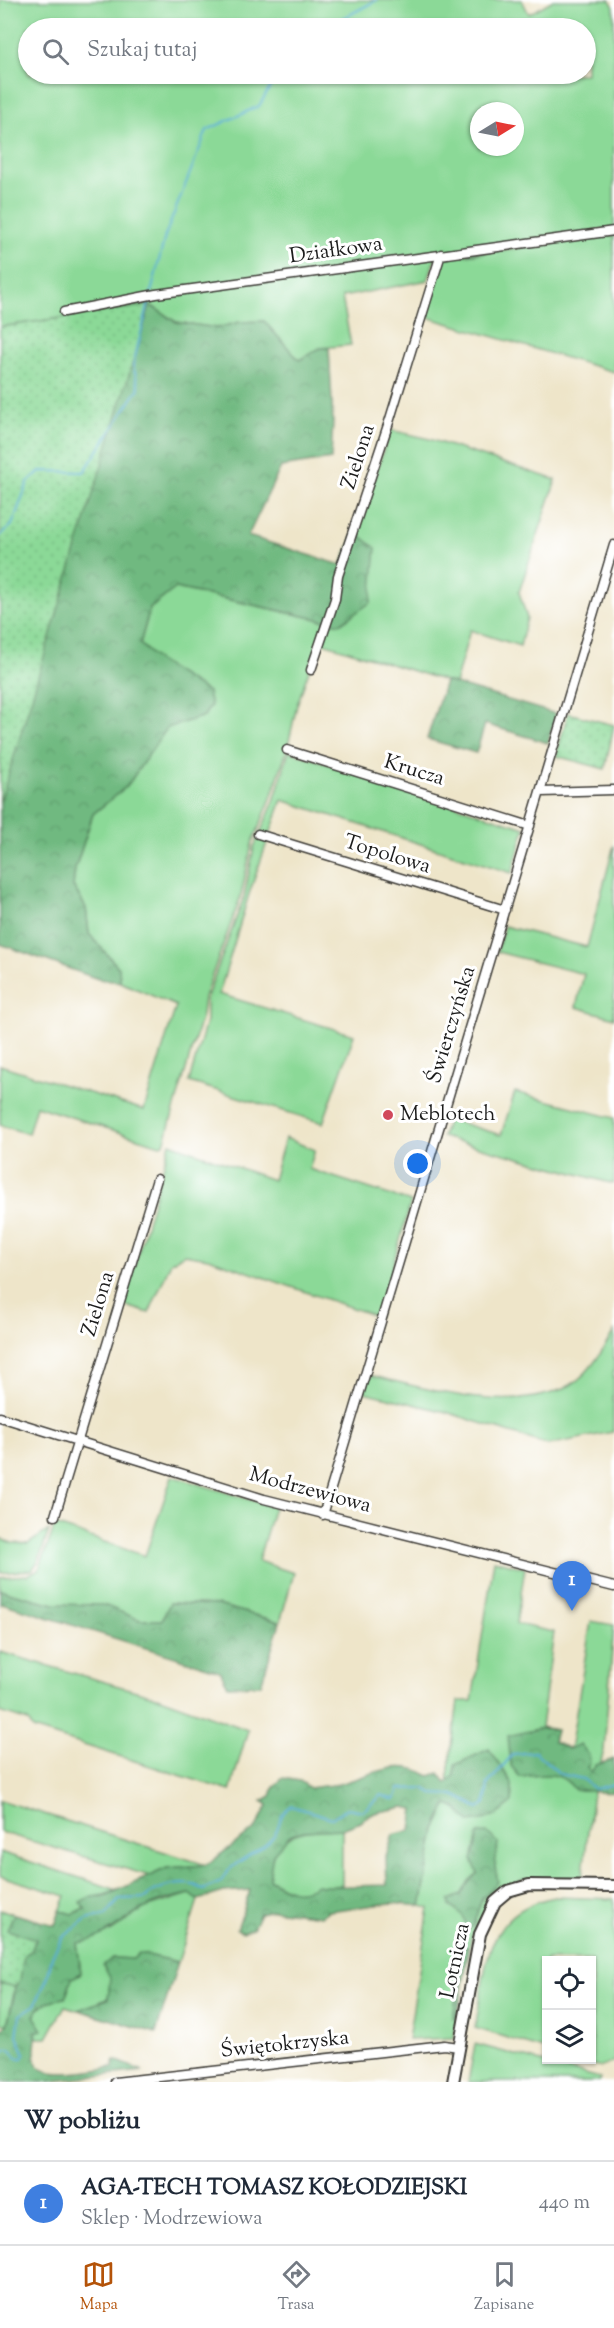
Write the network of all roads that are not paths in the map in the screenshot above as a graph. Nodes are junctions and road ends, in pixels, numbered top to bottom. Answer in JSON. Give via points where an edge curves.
{"nodes":[{"id":1,"x":614,"y":231,"type":"edge"},
{"id":2,"x":441,"y":254,"type":"junction"},
{"id":3,"x":64,"y":312,"type":"dead end"},
{"id":4,"x":614,"y":545,"type":"edge"},
{"id":5,"x":311,"y":670,"type":"dead end"},
{"id":6,"x":287,"y":750,"type":"dead end"},
{"id":7,"x":614,"y":790,"type":"edge"},
{"id":8,"x":541,"y":792,"type":"junction"},
{"id":9,"x":531,"y":826,"type":"junction"},
{"id":10,"x":258,"y":834,"type":"dead end"},
{"id":11,"x":505,"y":910,"type":"junction"},
{"id":12,"x":157,"y":1179,"type":"dead end"},
{"id":13,"x":0,"y":1417,"type":"edge"},
{"id":14,"x":76,"y":1441,"type":"junction"},
{"id":15,"x":323,"y":1515,"type":"junction"},
{"id":16,"x":55,"y":1516,"type":"dead end"},
{"id":17,"x":614,"y":1587,"type":"edge"},
{"id":18,"x":614,"y":1886,"type":"edge"},
{"id":19,"x":459,"y":2046,"type":"junction"},
{"id":20,"x":115,"y":2082,"type":"edge"},
{"id":21,"x":453,"y":2082,"type":"edge"}],
"edges":[{"from":1,"to":2,"type":"street","name":"Działkowa"},
{"from":2,"to":3,"type":"street","name":"Działkowa","via":[[156,294]]},
{"from":2,"to":5,"type":"street","name":"Zielona"},
{"from":4,"to":8,"type":"street","name":"Świerczyńska"},
{"from":6,"to":9,"type":"street","name":"Krucza"},
{"from":7,"to":8,"type":"street"},
{"from":8,"to":9,"type":"street","name":"Świerczyńska"},
{"from":9,"to":11,"type":"street","name":"Świerczyńska"},
{"from":10,"to":11,"type":"street","name":"Topolowa"},
{"from":11,"to":15,"type":"street","name":"Świerczyńska"},
{"from":12,"to":14,"type":"street","name":"Zielona"},
{"from":13,"to":14,"type":"street","name":"Modrzewiowa"},
{"from":14,"to":15,"type":"street","name":"Modrzewiowa"},
{"from":14,"to":16,"type":"street","name":"Zielona"},
{"from":15,"to":17,"type":"street","name":"Modrzewiowa"},
{"from":18,"to":19,"type":"main road","name":"Lotnicza","via":[[518,1886],[499,1897],[488,1911],[480,1934]]},
{"from":19,"to":20,"type":"street","name":"Świętokrzyska"},
{"from":19,"to":21,"type":"main road","name":"Lotnicza"}]}
